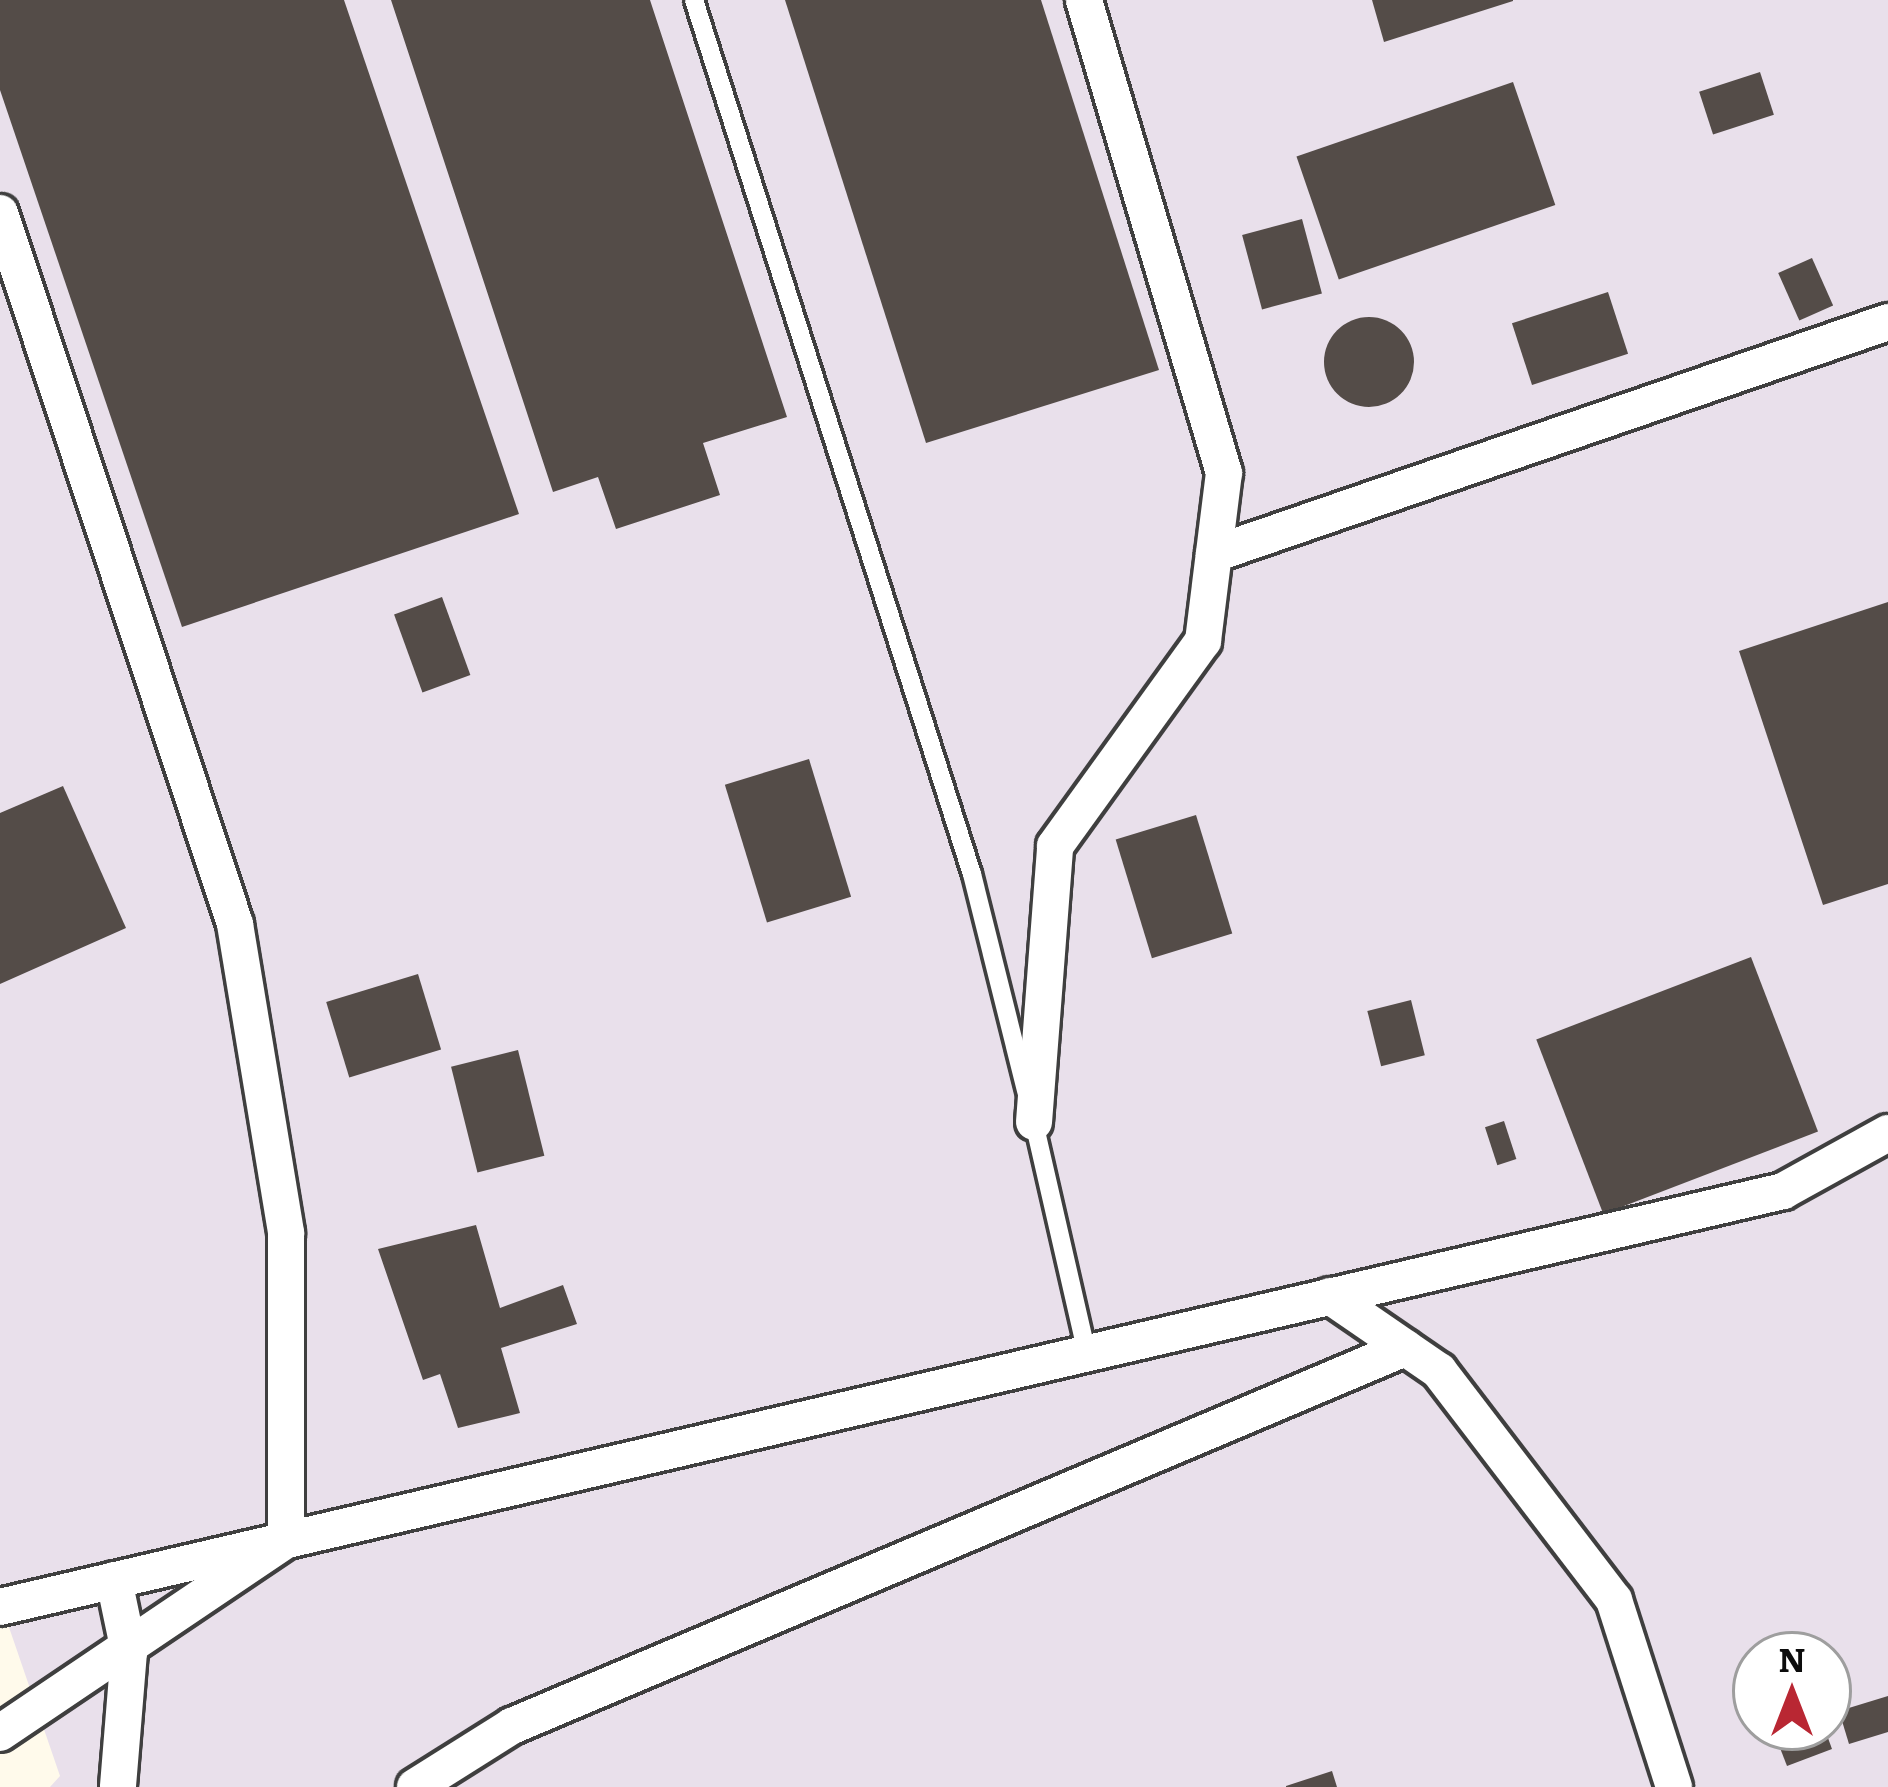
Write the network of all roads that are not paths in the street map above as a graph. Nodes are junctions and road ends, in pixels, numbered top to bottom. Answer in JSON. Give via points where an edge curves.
{"nodes":[{"id":1,"x":694,"y":0,"type":"edge"},
{"id":2,"x":1086,"y":0,"type":"edge"},
{"id":3,"x":0,"y":213,"type":"edge"},
{"id":4,"x":1888,"y":322,"type":"edge"},
{"id":5,"x":1214,"y":554,"type":"junction"},
{"id":6,"x":1034,"y":1122,"type":"junction"},
{"id":7,"x":1888,"y":1133,"type":"edge"},
{"id":8,"x":1330,"y":1296,"type":"junction"},
{"id":9,"x":1405,"y":1348,"type":"junction"},
{"id":10,"x":1087,"y":1353,"type":"junction"},
{"id":11,"x":286,"y":1540,"type":"junction"},
{"id":12,"x":114,"y":1580,"type":"junction"},
{"id":13,"x":0,"y":1607,"type":"edge"},
{"id":14,"x":129,"y":1652,"type":"junction"},
{"id":15,"x":0,"y":1733,"type":"edge"},
{"id":16,"x":118,"y":1787,"type":"edge"},
{"id":17,"x":415,"y":1787,"type":"edge"},
{"id":18,"x":1674,"y":1787,"type":"edge"}],
"edges":[{"from":1,"to":6,"type":"lane","via":[[972,874]]},
{"from":2,"to":5,"type":"street","via":[[1224,473]]},
{"from":3,"to":11,"type":"street","via":[[235,924],[286,1233]]},
{"from":4,"to":5,"type":"street"},
{"from":5,"to":6,"type":"street","via":[[1203,641],[1054,846]]},
{"from":6,"to":10,"type":"lane"},
{"from":7,"to":8,"type":"street","via":[[1783,1191]]},
{"from":8,"to":9,"type":"street"},
{"from":8,"to":10,"type":"street"},
{"from":9,"to":17,"type":"street","via":[[512,1726]]},
{"from":9,"to":18,"type":"street","via":[[1439,1371],[1614,1600]]},
{"from":10,"to":11,"type":"street"},
{"from":11,"to":12,"type":"street"},
{"from":11,"to":14,"type":"street"},
{"from":12,"to":13,"type":"street"},
{"from":12,"to":14,"type":"street"},
{"from":14,"to":15,"type":"street"},
{"from":14,"to":16,"type":"street"}]}
